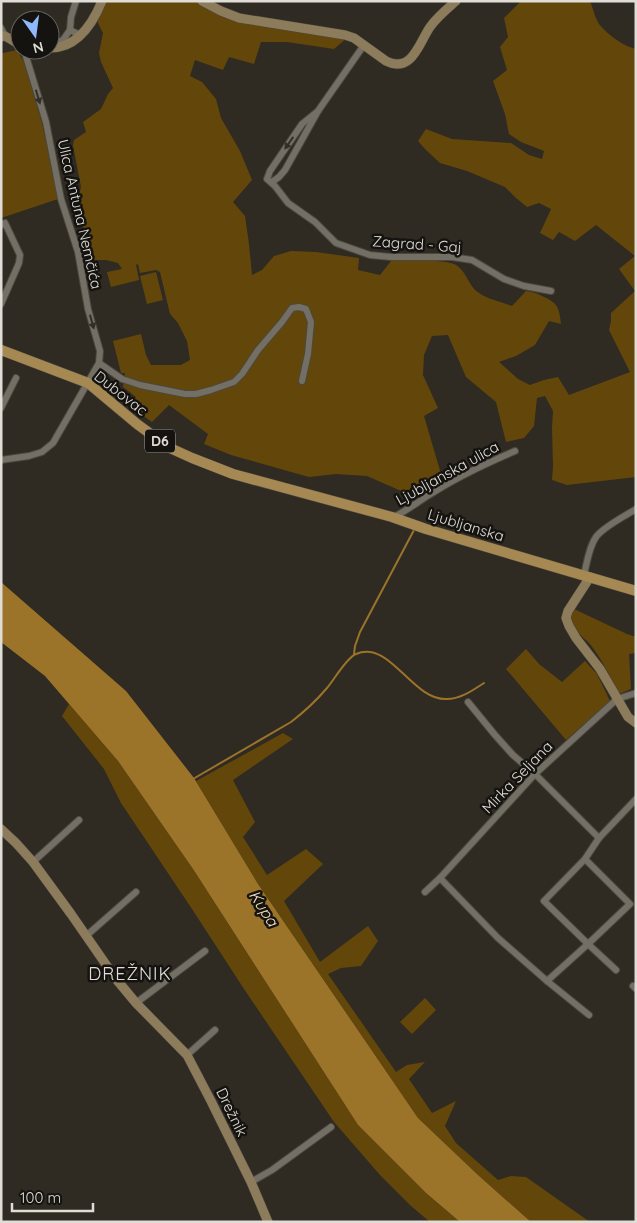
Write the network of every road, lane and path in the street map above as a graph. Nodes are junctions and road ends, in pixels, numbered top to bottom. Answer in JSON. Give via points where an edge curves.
{"nodes":[{"id":1,"x":76,"y":1,"type":"edge"},
{"id":2,"x":102,"y":1,"type":"edge"},
{"id":3,"x":202,"y":1,"type":"edge"},
{"id":4,"x":456,"y":1,"type":"edge"},
{"id":5,"x":70,"y":30,"type":"junction"},
{"id":6,"x":80,"y":35,"type":"junction"},
{"id":7,"x":60,"y":42,"type":"edge"},
{"id":8,"x":364,"y":44,"type":"junction"},
{"id":9,"x":60,"y":46,"type":"edge"},
{"id":10,"x":27,"y":60,"type":"edge"},
{"id":11,"x":318,"y":111,"type":"junction"},
{"id":12,"x":270,"y":180,"type":"junction"},
{"id":13,"x":1,"y":225,"type":"edge"},
{"id":14,"x":551,"y":291,"type":"dead end"},
{"id":15,"x":1,"y":304,"type":"edge"},
{"id":16,"x":1,"y":350,"type":"edge"},
{"id":17,"x":99,"y":363,"type":"junction"},
{"id":18,"x":16,"y":378,"type":"dead end"},
{"id":19,"x":302,"y":381,"type":"dead end"},
{"id":20,"x":88,"y":383,"type":"junction"},
{"id":21,"x":1,"y":408,"type":"edge"},
{"id":22,"x":515,"y":451,"type":"dead end"},
{"id":23,"x":1,"y":460,"type":"edge"},
{"id":24,"x":334,"y":501,"type":"joint"},
{"id":25,"x":636,"y":509,"type":"edge"},
{"id":26,"x":392,"y":517,"type":"junction"},
{"id":27,"x":587,"y":576,"type":"junction"},
{"id":28,"x":636,"y":591,"type":"edge"},
{"id":29,"x":636,"y":693,"type":"edge"},
{"id":30,"x":617,"y":699,"type":"junction"},
{"id":31,"x":468,"y":702,"type":"dead end"},
{"id":32,"x":636,"y":723,"type":"edge"},
{"id":33,"x":535,"y":774,"type":"junction"},
{"id":34,"x":635,"y":802,"type":"edge"},
{"id":35,"x":79,"y":820,"type":"dead end"},
{"id":36,"x":1,"y":829,"type":"edge"},
{"id":37,"x":599,"y":838,"type":"junction"},
{"id":38,"x":585,"y":859,"type":"junction"},
{"id":39,"x":33,"y":862,"type":"junction"},
{"id":40,"x":440,"y":878,"type":"junction"},
{"id":41,"x":136,"y":892,"type":"dead end"},
{"id":42,"x":425,"y":892,"type":"dead end"},
{"id":43,"x":86,"y":936,"type":"junction"},
{"id":44,"x":588,"y":944,"type":"junction"},
{"id":45,"x":205,"y":951,"type":"dead end"},
{"id":46,"x":616,"y":970,"type":"dead end"},
{"id":47,"x":547,"y":981,"type":"junction"},
{"id":48,"x":136,"y":1003,"type":"junction"},
{"id":49,"x":588,"y":1015,"type":"dead end"},
{"id":50,"x":216,"y":1030,"type":"dead end"},
{"id":51,"x":186,"y":1055,"type":"junction"},
{"id":52,"x":331,"y":1127,"type":"dead end"},
{"id":53,"x":251,"y":1182,"type":"junction"},
{"id":54,"x":268,"y":1222,"type":"edge"}],
"edges":[{"from":1,"to":5,"type":"street"},
{"from":2,"to":6,"type":"main road"},
{"from":3,"to":8,"type":"main road","via":[[239,18],[345,35]]},
{"from":4,"to":8,"type":"main road","via":[[436,19],[408,61],[392,64]]},
{"from":5,"to":6,"type":"street"},
{"from":5,"to":7,"type":"street"},
{"from":6,"to":9,"type":"main road","via":[[73,42]]},
{"from":8,"to":11,"type":"street"},
{"from":10,"to":17,"type":"street","name":"Ulica Antuna Nemčića","one_way":true,"via":[[46,122],[61,199],[78,252],[88,309],[100,351]]},
{"from":11,"to":12,"type":"street","via":[[285,170]]},
{"from":11,"to":12,"type":"street","one_way":true,"via":[[302,124],[270,171]]},
{"from":12,"to":14,"type":"street","name":"Zagrad - Gaj","via":[[288,203],[315,222],[336,243],[370,255],[391,258],[452,257],[472,260],[504,279]]},
{"from":13,"to":15,"type":"street","via":[[5,223],[20,255]]},
{"from":16,"to":20,"type":"main road","name":"Dubovac","number":"D6"},
{"from":17,"to":19,"type":"street","via":[[122,379],[147,386],[186,394],[211,390],[234,382],[292,308],[299,307],[306,309],[311,322]]},
{"from":17,"to":20,"type":"street"},
{"from":18,"to":21,"type":"street"},
{"from":20,"to":23,"type":"street","via":[[53,443],[42,452]]},
{"from":20,"to":24,"type":"main road","name":"Dubovac","number":"D6","via":[[170,448],[233,474]]},
{"from":22,"to":26,"type":"street","name":"Ljubljanska ulica","via":[[484,464],[406,512]]},
{"from":24,"to":26,"type":"main road","name":"Ljubljanska","number":"D6"},
{"from":25,"to":27,"type":"street","via":[[596,537],[589,551]]},
{"from":26,"to":27,"type":"main road","name":"Ljubljanska","number":"D6"},
{"from":27,"to":28,"type":"main road","number":"D6"},
{"from":27,"to":30,"type":"main road","via":[[566,618]]},
{"from":29,"to":30,"type":"street"},
{"from":30,"to":32,"type":"main road","via":[[628,717]]},
{"from":30,"to":33,"type":"street","name":"Mirka Seljana"},
{"from":31,"to":33,"type":"street","via":[[513,755]]},
{"from":33,"to":37,"type":"street"},
{"from":33,"to":40,"type":"street","name":"Mirka Seljana"},
{"from":34,"to":37,"type":"street"},
{"from":35,"to":39,"type":"street"},
{"from":36,"to":39,"type":"main road","name":"Drežnik"},
{"from":37,"to":38,"type":"street"},
{"from":38,"to":44,"type":"street","via":[[544,901]]},
{"from":38,"to":44,"type":"street","via":[[630,904]]},
{"from":39,"to":43,"type":"main road","name":"Drežnik"},
{"from":40,"to":42,"type":"street","name":"Mirka Seljana"},
{"from":40,"to":47,"type":"street","via":[[498,938]]},
{"from":41,"to":43,"type":"street"},
{"from":43,"to":48,"type":"main road","name":"Drežnik"},
{"from":44,"to":46,"type":"street"},
{"from":44,"to":47,"type":"street"},
{"from":45,"to":48,"type":"street"},
{"from":47,"to":49,"type":"street"},
{"from":48,"to":51,"type":"main road","name":"Drežnik"},
{"from":50,"to":51,"type":"street"},
{"from":51,"to":53,"type":"main road","name":"Drežnik"},
{"from":52,"to":53,"type":"street"},
{"from":53,"to":54,"type":"main road","name":"Drežnik"}]}
